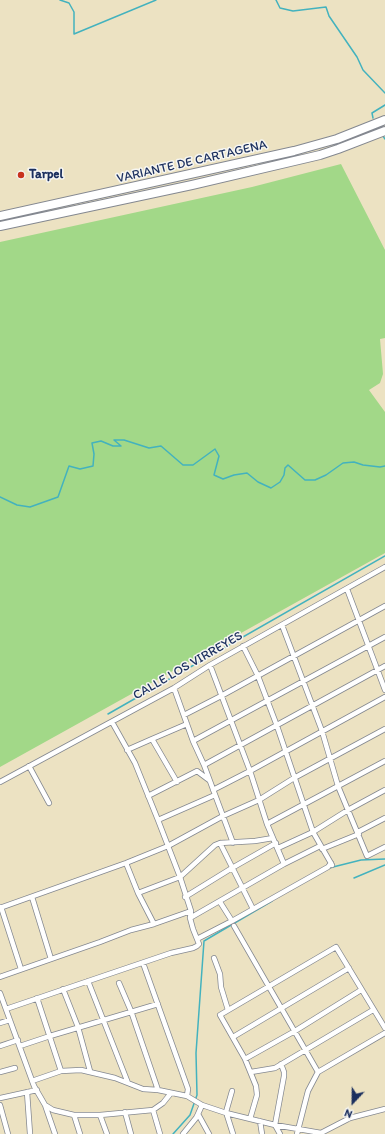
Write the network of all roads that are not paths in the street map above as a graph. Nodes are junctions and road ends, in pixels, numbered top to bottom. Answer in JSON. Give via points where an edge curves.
{"nodes":[{"id":1,"x":385,"y":120,"type":"edge"},
{"id":2,"x":385,"y":131,"type":"edge"},
{"id":3,"x":0,"y":216,"type":"edge"},
{"id":4,"x":0,"y":226,"type":"edge"},
{"id":5,"x":385,"y":567,"type":"edge"},
{"id":6,"x":347,"y":589,"type":"junction"},
{"id":7,"x":385,"y":606,"type":"edge"},
{"id":8,"x":359,"y":620,"type":"junction"},
{"id":9,"x":282,"y":625,"type":"junction"},
{"id":10,"x":385,"y":637,"type":"edge"},
{"id":11,"x":243,"y":646,"type":"junction"},
{"id":12,"x":368,"y":646,"type":"junction"},
{"id":13,"x":294,"y":656,"type":"junction"},
{"id":14,"x":210,"y":665,"type":"junction"},
{"id":15,"x":385,"y":666,"type":"edge"},
{"id":16,"x":378,"y":670,"type":"junction"},
{"id":17,"x":258,"y":676,"type":"junction"},
{"id":18,"x":303,"y":682,"type":"junction"},
{"id":19,"x":174,"y":688,"type":"junction"},
{"id":20,"x":385,"y":690,"type":"edge"},
{"id":21,"x":221,"y":696,"type":"junction"},
{"id":22,"x":385,"y":697,"type":"edge"},
{"id":23,"x":267,"y":700,"type":"junction"},
{"id":24,"x":312,"y":706,"type":"junction"},
{"id":25,"x":184,"y":715,"type":"junction"},
{"id":26,"x":231,"y":720,"type":"junction"},
{"id":27,"x":112,"y":722,"type":"junction"},
{"id":28,"x":187,"y":724,"type":"junction"},
{"id":29,"x":277,"y":726,"type":"junction"},
{"id":30,"x":385,"y":729,"type":"edge"},
{"id":31,"x":322,"y":731,"type":"junction"},
{"id":32,"x":152,"y":739,"type":"junction"},
{"id":33,"x":193,"y":741,"type":"junction"},
{"id":34,"x":241,"y":745,"type":"junction"},
{"id":35,"x":127,"y":750,"type":"junction"},
{"id":36,"x":287,"y":752,"type":"junction"},
{"id":37,"x":330,"y":759,"type":"junction"},
{"id":38,"x":385,"y":761,"type":"edge"},
{"id":39,"x":29,"y":766,"type":"junction"},
{"id":40,"x":204,"y":766,"type":"junction"},
{"id":41,"x":197,"y":771,"type":"junction"},
{"id":42,"x":250,"y":772,"type":"junction"},
{"id":43,"x":294,"y":778,"type":"junction"},
{"id":44,"x":209,"y":780,"type":"junction"},
{"id":45,"x":0,"y":782,"type":"edge"},
{"id":46,"x":176,"y":782,"type":"junction"},
{"id":47,"x":338,"y":786,"type":"junction"},
{"id":48,"x":385,"y":790,"type":"edge"},
{"id":49,"x":214,"y":793,"type":"junction"},
{"id":50,"x":148,"y":796,"type":"junction"},
{"id":51,"x":259,"y":800,"type":"junction"},
{"id":52,"x":49,"y":803,"type":"dead end"},
{"id":53,"x":303,"y":805,"type":"junction"},
{"id":54,"x":348,"y":810,"type":"junction"},
{"id":55,"x":223,"y":816,"type":"junction"},
{"id":56,"x":385,"y":818,"type":"edge"},
{"id":57,"x":158,"y":820,"type":"junction"},
{"id":58,"x":267,"y":824,"type":"junction"},
{"id":59,"x":313,"y":832,"type":"junction"},
{"id":60,"x":358,"y":833,"type":"junction"},
{"id":61,"x":273,"y":838,"type":"junction"},
{"id":62,"x":220,"y":843,"type":"junction"},
{"id":63,"x":233,"y":843,"type":"junction"},
{"id":64,"x":276,"y":843,"type":"junction"},
{"id":65,"x":168,"y":846,"type":"junction"},
{"id":66,"x":321,"y":847,"type":"junction"},
{"id":67,"x":385,"y":847,"type":"edge"},
{"id":68,"x":278,"y":848,"type":"junction"},
{"id":69,"x":126,"y":863,"type":"junction"},
{"id":70,"x":284,"y":864,"type":"junction"},
{"id":71,"x":232,"y":868,"type":"junction"},
{"id":72,"x":180,"y":877,"type":"junction"},
{"id":73,"x":242,"y":888,"type":"junction"},
{"id":74,"x":138,"y":893,"type":"junction"},
{"id":75,"x":32,"y":896,"type":"junction"},
{"id":76,"x":185,"y":897,"type":"junction"},
{"id":77,"x":220,"y":902,"type":"junction"},
{"id":78,"x":0,"y":907,"type":"edge"},
{"id":79,"x":253,"y":909,"type":"junction"},
{"id":80,"x":191,"y":911,"type":"junction"},
{"id":81,"x":190,"y":918,"type":"junction"},
{"id":82,"x":154,"y":924,"type":"junction"},
{"id":83,"x":233,"y":924,"type":"junction"},
{"id":84,"x":197,"y":939,"type":"junction"},
{"id":85,"x":214,"y":958,"type":"dead end"},
{"id":86,"x":51,"y":959,"type":"junction"},
{"id":87,"x":143,"y":963,"type":"junction"},
{"id":88,"x":349,"y":968,"type":"junction"},
{"id":89,"x":22,"y":969,"type":"junction"},
{"id":90,"x":0,"y":977,"type":"edge"},
{"id":91,"x":88,"y":981,"type":"junction"},
{"id":92,"x":119,"y":983,"type":"dead end"},
{"id":93,"x":269,"y":985,"type":"junction"},
{"id":94,"x":63,"y":989,"type":"junction"},
{"id":95,"x":361,"y":990,"type":"junction"},
{"id":96,"x":0,"y":993,"type":"edge"},
{"id":97,"x":37,"y":998,"type":"junction"},
{"id":98,"x":1,"y":999,"type":"edge"},
{"id":99,"x":158,"y":1004,"type":"junction"},
{"id":100,"x":6,"y":1009,"type":"junction"},
{"id":101,"x":282,"y":1009,"type":"junction"},
{"id":102,"x":228,"y":1010,"type":"junction"},
{"id":103,"x":373,"y":1010,"type":"junction"},
{"id":104,"x":131,"y":1011,"type":"junction"},
{"id":105,"x":10,"y":1020,"type":"junction"},
{"id":106,"x":103,"y":1020,"type":"junction"},
{"id":107,"x":0,"y":1023,"type":"edge"},
{"id":108,"x":78,"y":1027,"type":"junction"},
{"id":109,"x":385,"y":1028,"type":"edge"},
{"id":110,"x":295,"y":1031,"type":"junction"},
{"id":111,"x":385,"y":1033,"type":"edge"},
{"id":112,"x":50,"y":1036,"type":"junction"},
{"id":113,"x":233,"y":1037,"type":"junction"},
{"id":114,"x":18,"y":1040,"type":"junction"},
{"id":115,"x":0,"y":1046,"type":"edge"},
{"id":116,"x":20,"y":1046,"type":"junction"},
{"id":117,"x":306,"y":1050,"type":"junction"},
{"id":118,"x":245,"y":1059,"type":"junction"},
{"id":119,"x":282,"y":1064,"type":"junction"},
{"id":120,"x":15,"y":1068,"type":"dead end"},
{"id":121,"x":61,"y":1071,"type":"junction"},
{"id":122,"x":90,"y":1071,"type":"junction"},
{"id":123,"x":0,"y":1072,"type":"edge"},
{"id":124,"x":251,"y":1072,"type":"junction"},
{"id":125,"x":318,"y":1072,"type":"junction"},
{"id":126,"x":32,"y":1081,"type":"junction"},
{"id":127,"x":128,"y":1083,"type":"junction"},
{"id":128,"x":37,"y":1090,"type":"junction"},
{"id":129,"x":158,"y":1090,"type":"junction"},
{"id":130,"x":232,"y":1091,"type":"dead end"},
{"id":131,"x":27,"y":1092,"type":"junction"},
{"id":132,"x":171,"y":1093,"type":"junction"},
{"id":133,"x":187,"y":1096,"type":"junction"},
{"id":134,"x":0,"y":1098,"type":"edge"},
{"id":135,"x":200,"y":1103,"type":"junction"},
{"id":136,"x":0,"y":1105,"type":"edge"},
{"id":137,"x":45,"y":1105,"type":"junction"},
{"id":138,"x":385,"y":1109,"type":"edge"},
{"id":139,"x":153,"y":1110,"type":"junction"},
{"id":140,"x":125,"y":1112,"type":"junction"},
{"id":141,"x":226,"y":1113,"type":"junction"},
{"id":142,"x":100,"y":1114,"type":"junction"},
{"id":143,"x":198,"y":1114,"type":"junction"},
{"id":144,"x":74,"y":1115,"type":"junction"},
{"id":145,"x":250,"y":1119,"type":"junction"},
{"id":146,"x":260,"y":1121,"type":"junction"},
{"id":147,"x":275,"y":1125,"type":"junction"},
{"id":148,"x":297,"y":1132,"type":"edge"},
{"id":149,"x":321,"y":1133,"type":"edge"},
{"id":150,"x":8,"y":1134,"type":"edge"},
{"id":151,"x":30,"y":1134,"type":"edge"},
{"id":152,"x":55,"y":1134,"type":"edge"},
{"id":153,"x":80,"y":1134,"type":"edge"},
{"id":154,"x":107,"y":1134,"type":"edge"},
{"id":155,"x":132,"y":1134,"type":"edge"},
{"id":156,"x":160,"y":1134,"type":"edge"},
{"id":157,"x":183,"y":1134,"type":"edge"},
{"id":158,"x":209,"y":1134,"type":"edge"},
{"id":159,"x":233,"y":1134,"type":"edge"},
{"id":160,"x":262,"y":1134,"type":"edge"},
{"id":161,"x":280,"y":1134,"type":"edge"}],
"edges":[{"from":1,"to":3,"type":"highway","name":"VARIANTE DE CARTAGENA","via":[[336,139],[294,151]]},
{"from":2,"to":4,"type":"highway","via":[[320,155]]},
{"from":5,"to":6,"type":"street","name":"CALLE LOS VIRREYES"},
{"from":6,"to":8,"type":"street"},
{"from":6,"to":9,"type":"street","name":"CALLE LOS VIRREYES"},
{"from":7,"to":8,"type":"street"},
{"from":8,"to":12,"type":"street"},
{"from":8,"to":13,"type":"street"},
{"from":9,"to":11,"type":"street","name":"CALLE LOS VIRREYES"},
{"from":9,"to":13,"type":"street"},
{"from":10,"to":12,"type":"street"},
{"from":11,"to":14,"type":"street","name":"CALLE LOS VIRREYES"},
{"from":11,"to":17,"type":"street"},
{"from":12,"to":16,"type":"street"},
{"from":12,"to":18,"type":"street"},
{"from":13,"to":17,"type":"street"},
{"from":13,"to":18,"type":"street"},
{"from":14,"to":19,"type":"street","name":"CALLE LOS VIRREYES"},
{"from":14,"to":21,"type":"street"},
{"from":15,"to":16,"type":"street"},
{"from":16,"to":20,"type":"street"},
{"from":16,"to":24,"type":"street"},
{"from":17,"to":21,"type":"street"},
{"from":17,"to":23,"type":"street"},
{"from":18,"to":23,"type":"street"},
{"from":18,"to":24,"type":"street"},
{"from":19,"to":25,"type":"street"},
{"from":19,"to":27,"type":"street","name":"CALLE LOS VIRREYES"},
{"from":21,"to":25,"type":"street"},
{"from":21,"to":26,"type":"street"},
{"from":22,"to":31,"type":"street"},
{"from":23,"to":26,"type":"street"},
{"from":23,"to":29,"type":"street"},
{"from":24,"to":29,"type":"street"},
{"from":24,"to":31,"type":"street"},
{"from":25,"to":28,"type":"street"},
{"from":26,"to":33,"type":"street"},
{"from":26,"to":34,"type":"street"},
{"from":27,"to":35,"type":"street"},
{"from":27,"to":39,"type":"street","name":"CALLE LOS VIRREYES"},
{"from":28,"to":32,"type":"street"},
{"from":28,"to":33,"type":"street"},
{"from":29,"to":34,"type":"street"},
{"from":29,"to":36,"type":"street"},
{"from":30,"to":37,"type":"street"},
{"from":31,"to":36,"type":"street"},
{"from":31,"to":37,"type":"street"},
{"from":32,"to":35,"type":"street"},
{"from":32,"to":46,"type":"street"},
{"from":33,"to":40,"type":"street"},
{"from":34,"to":40,"type":"street"},
{"from":34,"to":42,"type":"street"},
{"from":35,"to":50,"type":"street"},
{"from":36,"to":42,"type":"street"},
{"from":36,"to":43,"type":"street"},
{"from":37,"to":43,"type":"street"},
{"from":37,"to":47,"type":"street"},
{"from":38,"to":47,"type":"street"},
{"from":39,"to":45,"type":"street","name":"CALLE LOS VIRREYES"},
{"from":39,"to":52,"type":"street"},
{"from":40,"to":41,"type":"street"},
{"from":40,"to":44,"type":"street"},
{"from":41,"to":44,"type":"street"},
{"from":41,"to":46,"type":"street"},
{"from":42,"to":49,"type":"street"},
{"from":42,"to":51,"type":"street"},
{"from":43,"to":51,"type":"street"},
{"from":43,"to":53,"type":"street"},
{"from":44,"to":49,"type":"street"},
{"from":46,"to":50,"type":"street"},
{"from":47,"to":53,"type":"street"},
{"from":47,"to":54,"type":"street"},
{"from":48,"to":54,"type":"street"},
{"from":49,"to":55,"type":"street"},
{"from":49,"to":57,"type":"street"},
{"from":50,"to":57,"type":"street"},
{"from":51,"to":55,"type":"street"},
{"from":51,"to":58,"type":"street"},
{"from":53,"to":58,"type":"street"},
{"from":53,"to":59,"type":"street"},
{"from":54,"to":59,"type":"street"},
{"from":54,"to":60,"type":"street"},
{"from":55,"to":63,"type":"street"},
{"from":55,"to":65,"type":"street"},
{"from":56,"to":60,"type":"street"},
{"from":57,"to":65,"type":"street"},
{"from":58,"to":61,"type":"street"},
{"from":59,"to":66,"type":"street"},
{"from":59,"to":68,"type":"street"},
{"from":60,"to":66,"type":"street"},
{"from":60,"to":67,"type":"street","via":[[367,856]]},
{"from":61,"to":63,"type":"street"},
{"from":61,"to":64,"type":"street"},
{"from":62,"to":63,"type":"street"},
{"from":62,"to":71,"type":"street"},
{"from":62,"to":72,"type":"street","via":[[211,848]]},
{"from":64,"to":68,"type":"street"},
{"from":64,"to":71,"type":"street"},
{"from":65,"to":69,"type":"street"},
{"from":65,"to":72,"type":"street"},
{"from":66,"to":70,"type":"street"},
{"from":66,"to":79,"type":"street","via":[[331,864],[328,867]]},
{"from":68,"to":70,"type":"street"},
{"from":69,"to":74,"type":"street"},
{"from":69,"to":75,"type":"street"},
{"from":70,"to":73,"type":"street"},
{"from":71,"to":73,"type":"street"},
{"from":71,"to":76,"type":"street"},
{"from":72,"to":74,"type":"street"},
{"from":72,"to":76,"type":"street"},
{"from":73,"to":77,"type":"street"},
{"from":73,"to":79,"type":"street"},
{"from":74,"to":82,"type":"street"},
{"from":75,"to":78,"type":"street"},
{"from":75,"to":86,"type":"street"},
{"from":76,"to":80,"type":"street"},
{"from":77,"to":81,"type":"street"},
{"from":77,"to":83,"type":"street"},
{"from":78,"to":89,"type":"street"},
{"from":79,"to":83,"type":"street"},
{"from":80,"to":81,"type":"street"},
{"from":80,"to":82,"type":"street"},
{"from":81,"to":84,"type":"street"},
{"from":82,"to":86,"type":"street"},
{"from":83,"to":84,"type":"street"},
{"from":83,"to":93,"type":"street"},
{"from":84,"to":87,"type":"street","via":[[197,946]]},
{"from":85,"to":102,"type":"street"},
{"from":86,"to":89,"type":"street"},
{"from":87,"to":91,"type":"street"},
{"from":87,"to":99,"type":"street"},
{"from":88,"to":93,"type":"street","via":[[336,947]]},
{"from":88,"to":95,"type":"street"},
{"from":88,"to":101,"type":"street"},
{"from":89,"to":90,"type":"street"},
{"from":91,"to":94,"type":"street"},
{"from":91,"to":106,"type":"street"},
{"from":92,"to":104,"type":"street"},
{"from":93,"to":101,"type":"street"},
{"from":93,"to":102,"type":"street"},
{"from":94,"to":97,"type":"street"},
{"from":94,"to":108,"type":"street"},
{"from":95,"to":103,"type":"street"},
{"from":95,"to":110,"type":"street"},
{"from":96,"to":98,"type":"street"},
{"from":97,"to":100,"type":"street"},
{"from":97,"to":112,"type":"street"},
{"from":98,"to":100,"type":"street"},
{"from":99,"to":104,"type":"street"},
{"from":99,"to":133,"type":"street","via":[[188,1089]]},
{"from":100,"to":105,"type":"street"},
{"from":101,"to":110,"type":"street"},
{"from":101,"to":113,"type":"street"},
{"from":102,"to":113,"type":"street","via":[[220,1015]]},
{"from":103,"to":109,"type":"street"},
{"from":103,"to":117,"type":"street"},
{"from":104,"to":106,"type":"street"},
{"from":104,"to":129,"type":"street"},
{"from":105,"to":107,"type":"street"},
{"from":105,"to":114,"type":"street"},
{"from":106,"to":108,"type":"street"},
{"from":106,"to":127,"type":"street"},
{"from":108,"to":112,"type":"street"},
{"from":108,"to":122,"type":"street"},
{"from":110,"to":117,"type":"street"},
{"from":110,"to":118,"type":"street"},
{"from":111,"to":125,"type":"street"},
{"from":112,"to":116,"type":"street"},
{"from":112,"to":121,"type":"street"},
{"from":113,"to":118,"type":"street"},
{"from":114,"to":115,"type":"street"},
{"from":114,"to":116,"type":"street"},
{"from":116,"to":126,"type":"street"},
{"from":117,"to":119,"type":"street"},
{"from":117,"to":125,"type":"street"},
{"from":118,"to":124,"type":"street"},
{"from":119,"to":124,"type":"street","via":[[275,1068]]},
{"from":119,"to":147,"type":"street","via":[[284,1072]]},
{"from":120,"to":123,"type":"street"},
{"from":121,"to":122,"type":"street"},
{"from":121,"to":126,"type":"street"},
{"from":122,"to":127,"type":"street"},
{"from":124,"to":145,"type":"street","via":[[257,1095]]},
{"from":125,"to":148,"type":"street","via":[[308,1091]]},
{"from":126,"to":128,"type":"street"},
{"from":127,"to":129,"type":"street","via":[[143,1089]]},
{"from":128,"to":131,"type":"street"},
{"from":128,"to":137,"type":"street"},
{"from":129,"to":132,"type":"street"},
{"from":130,"to":141,"type":"street"},
{"from":131,"to":134,"type":"street"},
{"from":131,"to":151,"type":"street"},
{"from":132,"to":133,"type":"street"},
{"from":132,"to":139,"type":"street","via":[[163,1104]]},
{"from":133,"to":135,"type":"street"},
{"from":135,"to":141,"type":"street"},
{"from":135,"to":143,"type":"street"},
{"from":136,"to":150,"type":"street"},
{"from":137,"to":144,"type":"street","via":[[53,1110]]},
{"from":137,"to":152,"type":"street"},
{"from":138,"to":149,"type":"street","via":[[350,1118]]},
{"from":139,"to":140,"type":"street"},
{"from":139,"to":156,"type":"street"},
{"from":140,"to":142,"type":"street"},
{"from":140,"to":155,"type":"street"},
{"from":141,"to":145,"type":"street"},
{"from":141,"to":159,"type":"street"},
{"from":142,"to":144,"type":"street"},
{"from":142,"to":154,"type":"street"},
{"from":143,"to":157,"type":"street"},
{"from":143,"to":158,"type":"street"},
{"from":144,"to":153,"type":"street"},
{"from":145,"to":146,"type":"street"},
{"from":146,"to":147,"type":"street"},
{"from":146,"to":160,"type":"street"},
{"from":147,"to":148,"type":"street"},
{"from":147,"to":161,"type":"street"},
{"from":148,"to":149,"type":"street"}]}
